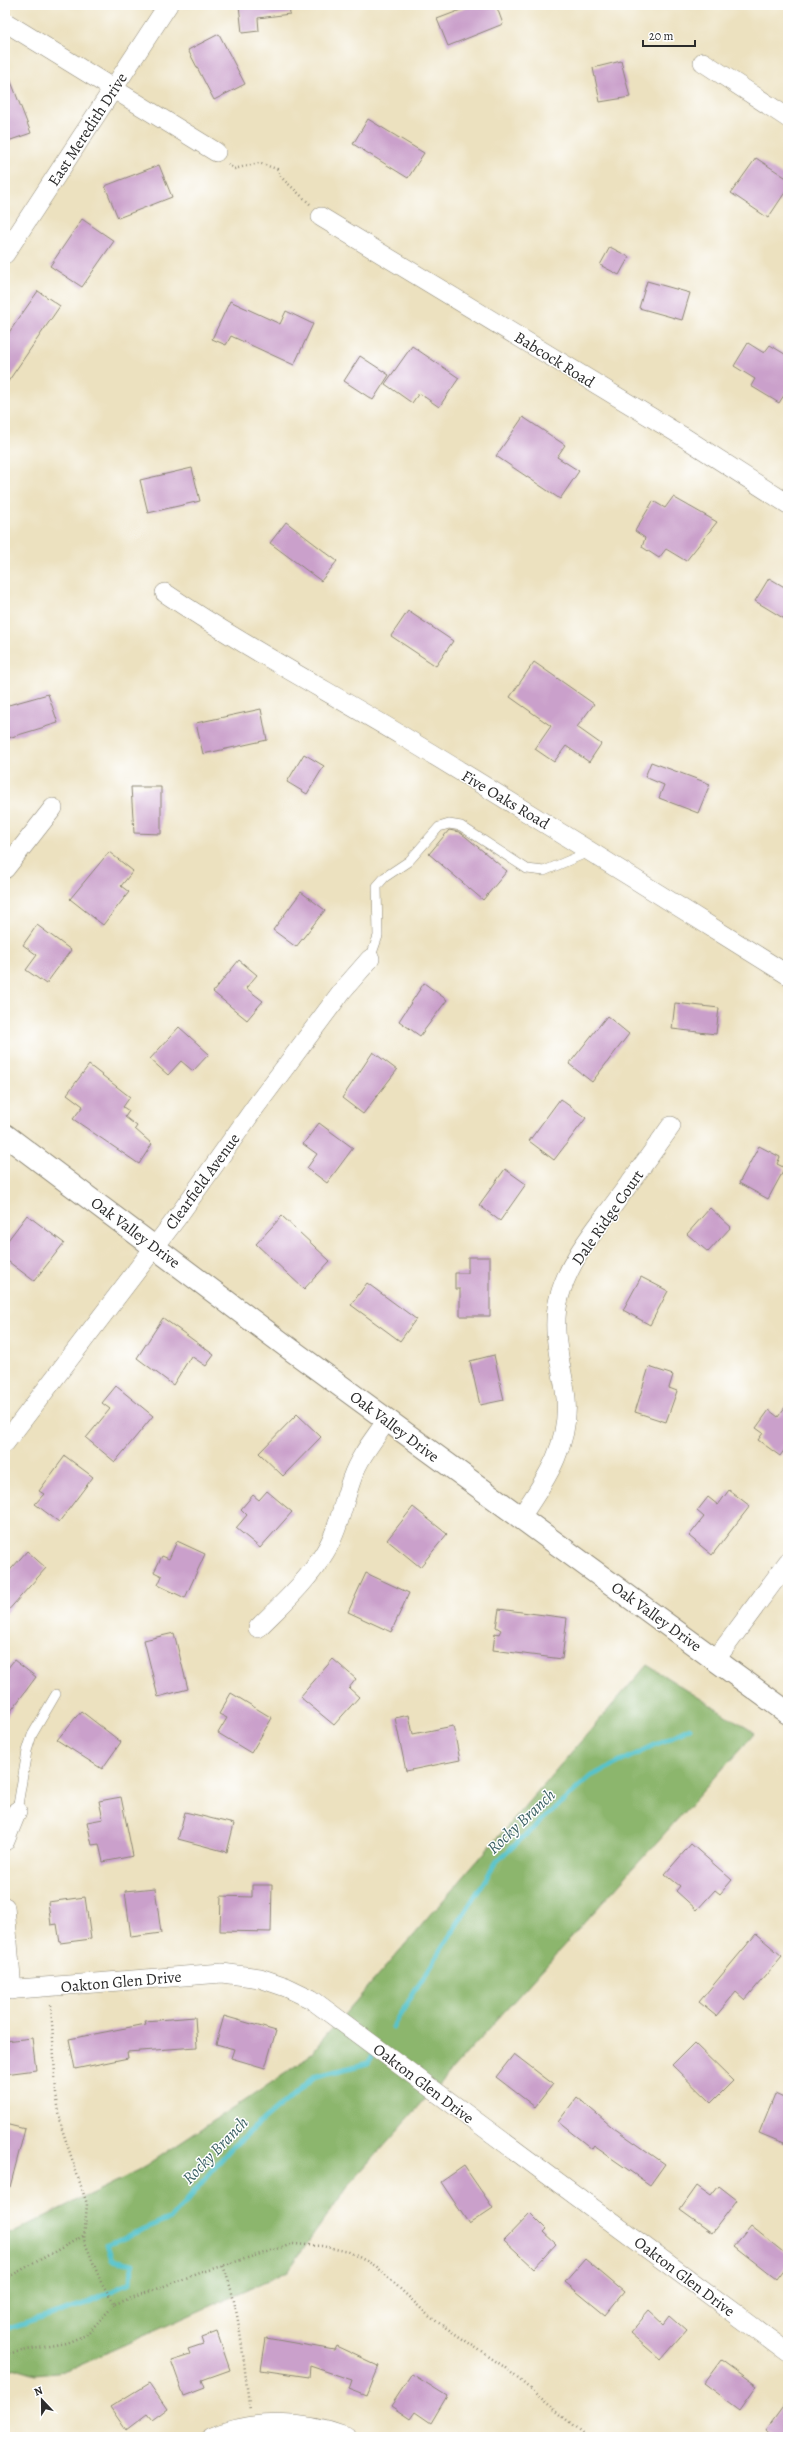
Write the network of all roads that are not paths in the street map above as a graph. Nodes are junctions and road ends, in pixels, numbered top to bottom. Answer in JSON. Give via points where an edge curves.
{"nodes":[{"id":1,"x":168,"y":5,"type":"edge"},
{"id":2,"x":5,"y":22,"type":"edge"},
{"id":3,"x":703,"y":62,"type":"dead end"},
{"id":4,"x":113,"y":89,"type":"junction"},
{"id":5,"x":788,"y":118,"type":"edge"},
{"id":6,"x":216,"y":152,"type":"road end"},
{"id":7,"x":321,"y":217,"type":"road end"},
{"id":8,"x":5,"y":254,"type":"edge"},
{"id":9,"x":788,"y":504,"type":"edge"},
{"id":10,"x":165,"y":593,"type":"dead end"},
{"id":11,"x":54,"y":808,"type":"dead end"},
{"id":12,"x":591,"y":851,"type":"junction"},
{"id":13,"x":5,"y":869,"type":"edge"},
{"id":14,"x":370,"y":959,"type":"joint"},
{"id":15,"x":788,"y":975,"type":"edge"},
{"id":16,"x":671,"y":1126,"type":"dead end"},
{"id":17,"x":5,"y":1135,"type":"edge"},
{"id":18,"x":155,"y":1246,"type":"junction"},
{"id":19,"x":387,"y":1420,"type":"junction"},
{"id":20,"x":5,"y":1443,"type":"edge"},
{"id":21,"x":520,"y":1518,"type":"junction"},
{"id":22,"x":788,"y":1562,"type":"edge"},
{"id":23,"x":258,"y":1628,"type":"dead end"},
{"id":24,"x":716,"y":1659,"type":"junction"},
{"id":25,"x":56,"y":1694,"type":"dead end"},
{"id":26,"x":788,"y":1713,"type":"edge"},
{"id":27,"x":17,"y":1811,"type":"joint"},
{"id":28,"x":5,"y":1841,"type":"edge"},
{"id":29,"x":5,"y":1907,"type":"edge"},
{"id":30,"x":8,"y":1990,"type":"edge"},
{"id":31,"x":788,"y":2353,"type":"edge"},
{"id":32,"x":212,"y":2437,"type":"edge"},
{"id":33,"x":346,"y":2437,"type":"edge"}],
"edges":[{"from":1,"to":4,"type":"street","name":"East Meredith Drive"},
{"from":2,"to":4,"type":"street"},
{"from":3,"to":5,"type":"street"},
{"from":4,"to":6,"type":"street"},
{"from":4,"to":8,"type":"street","name":"East Meredith Drive"},
{"from":7,"to":9,"type":"street","name":"Babcock Road","via":[[682,436]]},
{"from":10,"to":12,"type":"street","name":"Five Oaks Road","via":[[220,630],[403,736]]},
{"from":11,"to":13,"type":"street"},
{"from":12,"to":14,"type":"lane","via":[[544,871],[526,869],[461,826],[449,824],[439,827],[409,861],[385,877],[378,886],[378,936]]},
{"from":12,"to":15,"type":"street","name":"Five Oaks Road"},
{"from":14,"to":18,"type":"street","name":"Clearfield Avenue","via":[[342,991]]},
{"from":16,"to":21,"type":"street","name":"Dale Ridge Court","via":[[580,1250],[567,1275],[559,1298],[556,1322],[557,1344],[566,1393],[566,1420],[562,1444],[554,1466]]},
{"from":17,"to":18,"type":"street","name":"Oak Valley Drive"},
{"from":18,"to":19,"type":"street","name":"Oak Valley Drive"},
{"from":18,"to":20,"type":"street","name":"Clearfield Avenue"},
{"from":19,"to":21,"type":"street","name":"Oak Valley Drive"},
{"from":19,"to":23,"type":"street","via":[[352,1476],[338,1526],[326,1551],[310,1574]]},
{"from":21,"to":24,"type":"street","name":"Oak Valley Drive"},
{"from":22,"to":24,"type":"street"},
{"from":24,"to":26,"type":"street","name":"Oak Valley Drive"},
{"from":25,"to":27,"type":"lane","via":[[32,1735]]},
{"from":27,"to":28,"type":"street"},
{"from":29,"to":30,"type":"street"},
{"from":30,"to":31,"type":"street","name":"Oakton Glen Drive","via":[[222,1973],[260,1978],[286,1987],[317,2004]]},
{"from":32,"to":33,"type":"street","via":[[252,2426],[276,2424],[301,2425]]}]}
